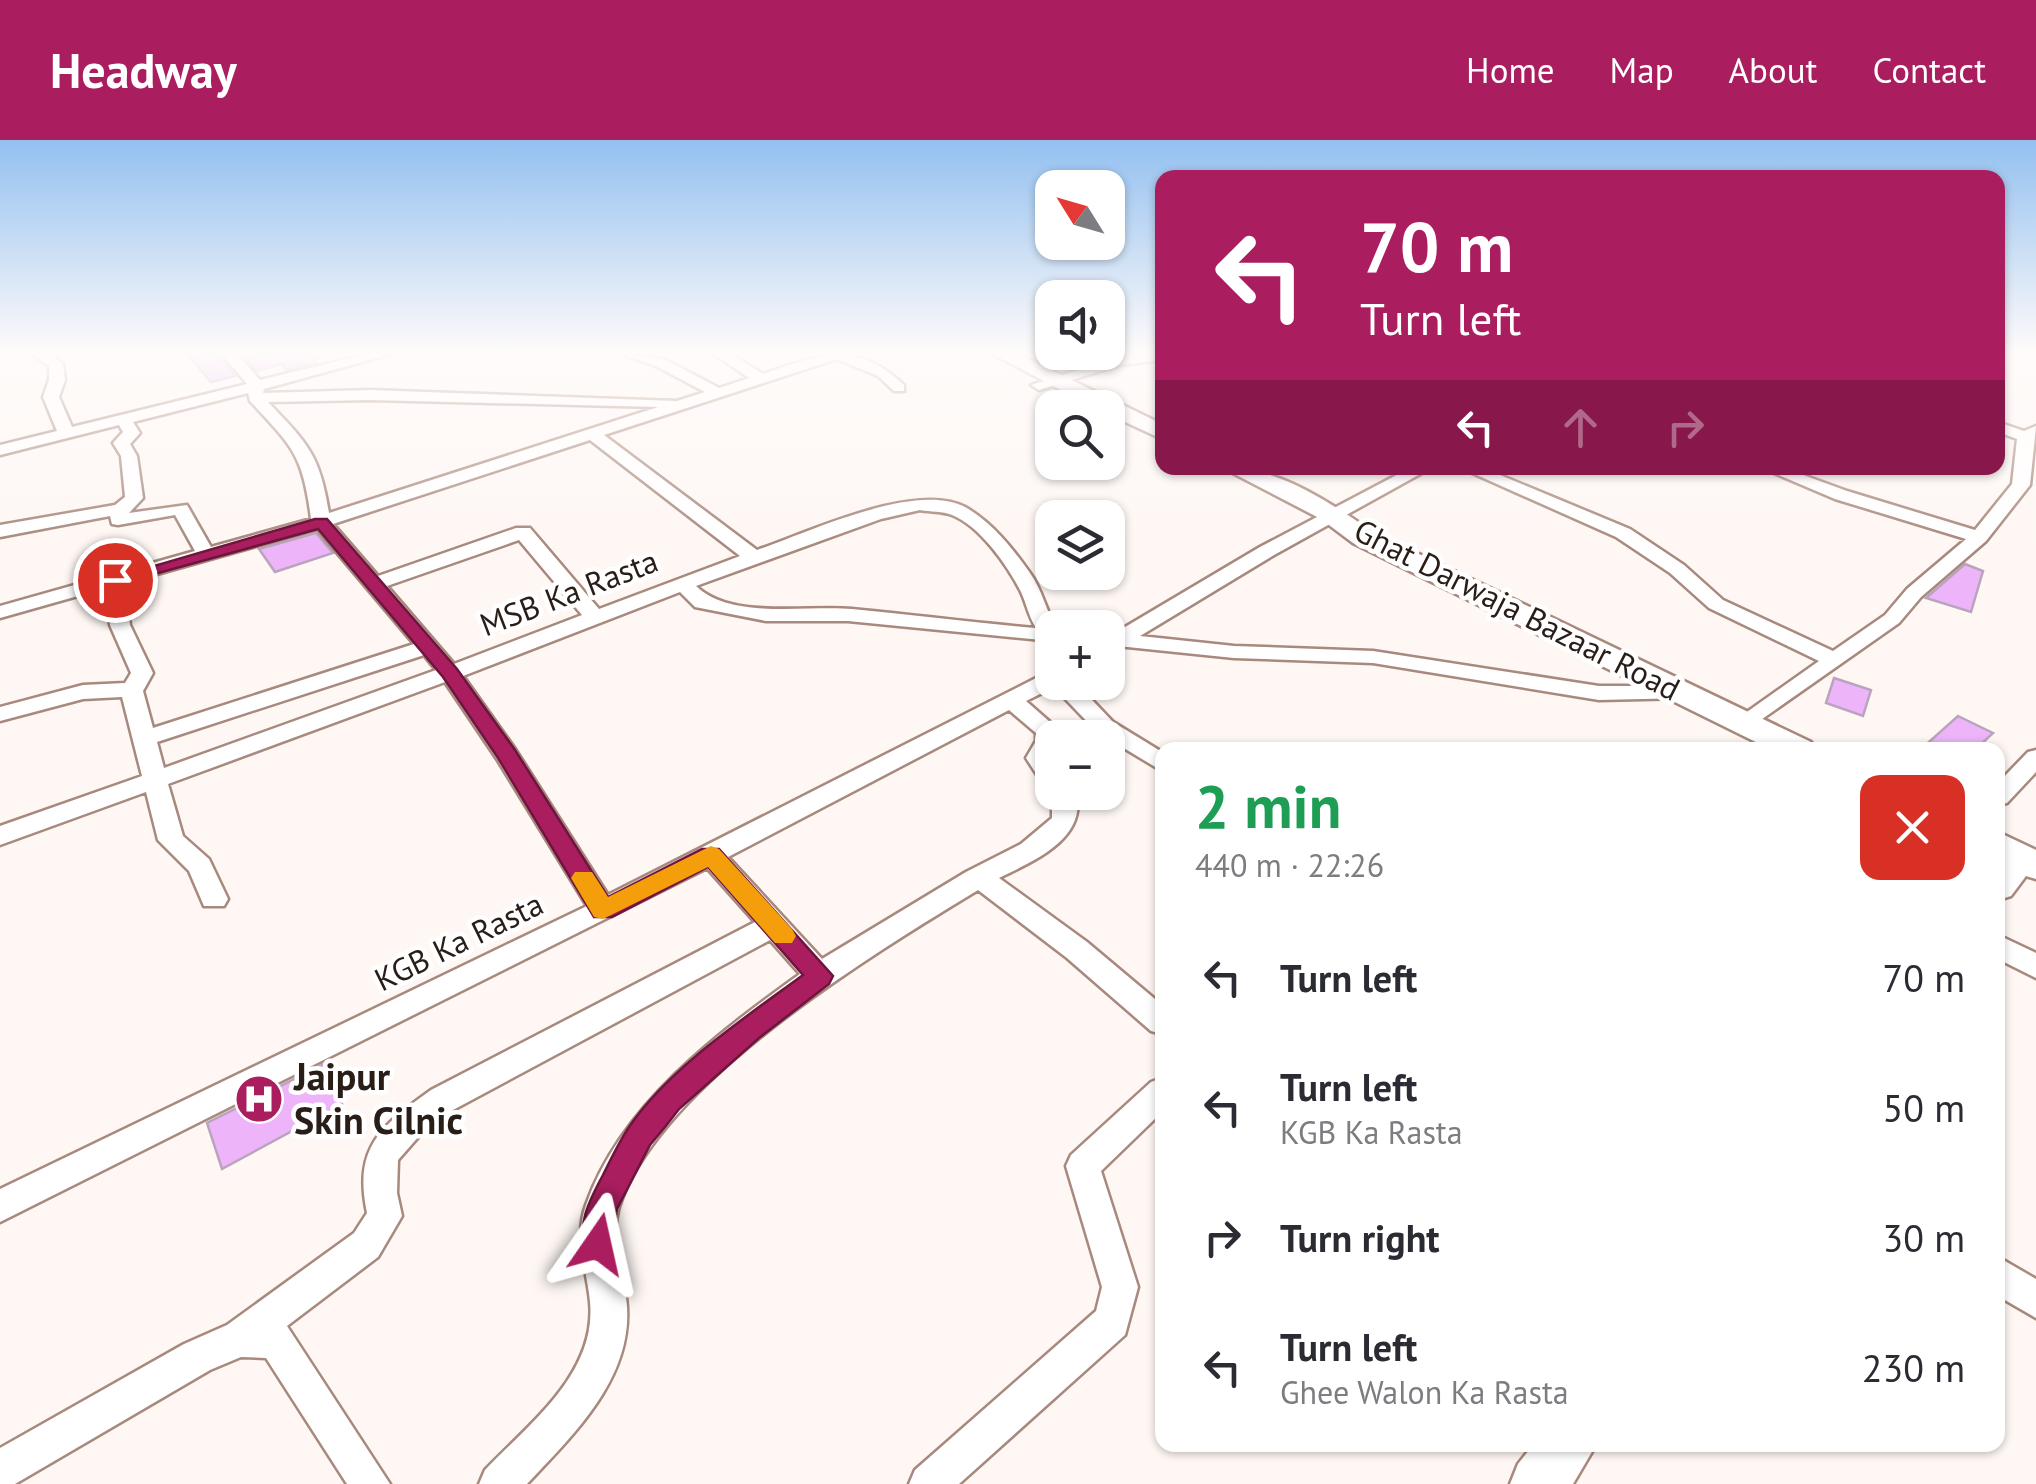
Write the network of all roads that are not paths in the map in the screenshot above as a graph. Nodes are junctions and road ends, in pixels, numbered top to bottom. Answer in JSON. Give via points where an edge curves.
{"nodes":[{"id":1,"x":59,"y":417,"type":"edge"},
{"id":2,"x":134,"y":417,"type":"edge"},
{"id":3,"x":277,"y":417,"type":"edge"},
{"id":4,"x":642,"y":417,"type":"edge"},
{"id":5,"x":1127,"y":417,"type":"edge"},
{"id":6,"x":123,"y":419,"type":"junction"},
{"id":7,"x":1125,"y":428,"type":"edge"},
{"id":8,"x":2005,"y":428,"type":"edge"},
{"id":9,"x":1155,"y":429,"type":"edge"},
{"id":10,"x":66,"y":433,"type":"junction"},
{"id":11,"x":592,"y":433,"type":"junction"},
{"id":12,"x":2031,"y":434,"type":"edge"},
{"id":13,"x":1155,"y":444,"type":"edge"},
{"id":14,"x":0,"y":450,"type":"edge"},
{"id":15,"x":1221,"y":475,"type":"edge"},
{"id":16,"x":1247,"y":475,"type":"edge"},
{"id":17,"x":1408,"y":475,"type":"edge"},
{"id":18,"x":1486,"y":475,"type":"edge"},
{"id":19,"x":1789,"y":475,"type":"edge"},
{"id":20,"x":122,"y":509,"type":"junction"},
{"id":21,"x":1322,"y":518,"type":"junction"},
{"id":22,"x":321,"y":522,"type":"junction"},
{"id":23,"x":0,"y":531,"type":"edge"},
{"id":24,"x":1979,"y":537,"type":"junction"},
{"id":25,"x":206,"y":555,"type":"junction"},
{"id":26,"x":754,"y":557,"type":"junction"},
{"id":27,"x":115,"y":580,"type":"junction"},
{"id":28,"x":374,"y":584,"type":"junction"},
{"id":29,"x":683,"y":584,"type":"junction"},
{"id":30,"x":1036,"y":610,"type":"edge"},
{"id":31,"x":0,"y":612,"type":"edge"},
{"id":32,"x":595,"y":618,"type":"junction"},
{"id":33,"x":1035,"y":634,"type":"edge"},
{"id":34,"x":1125,"y":634,"type":"edge"},
{"id":35,"x":1125,"y":643,"type":"edge"},
{"id":36,"x":428,"y":647,"type":"junction"},
{"id":37,"x":1834,"y":660,"type":"junction"},
{"id":38,"x":450,"y":673,"type":"junction"},
{"id":39,"x":1035,"y":688,"type":"edge"},
{"id":40,"x":132,"y":690,"type":"junction"},
{"id":41,"x":1680,"y":693,"type":"junction"},
{"id":42,"x":1011,"y":700,"type":"junction"},
{"id":43,"x":1079,"y":700,"type":"edge"},
{"id":44,"x":0,"y":714,"type":"edge"},
{"id":45,"x":1035,"y":720,"type":"edge"},
{"id":46,"x":1745,"y":724,"type":"junction"},
{"id":47,"x":146,"y":738,"type":"junction"},
{"id":48,"x":1782,"y":742,"type":"edge"},
{"id":49,"x":2036,"y":758,"type":"edge"},
{"id":50,"x":1155,"y":759,"type":"edge"},
{"id":51,"x":154,"y":779,"type":"junction"},
{"id":52,"x":2005,"y":790,"type":"edge"},
{"id":53,"x":1068,"y":810,"type":"edge"},
{"id":54,"x":0,"y":836,"type":"edge"},
{"id":55,"x":711,"y":855,"type":"junction"},
{"id":56,"x":979,"y":877,"type":"junction"},
{"id":57,"x":214,"y":900,"type":"dead end"},
{"id":58,"x":603,"y":910,"type":"junction"},
{"id":59,"x":774,"y":925,"type":"junction"},
{"id":60,"x":2005,"y":950,"type":"edge"},
{"id":61,"x":2036,"y":967,"type":"edge"},
{"id":62,"x":820,"y":976,"type":"junction"},
{"id":63,"x":1155,"y":1016,"type":"edge"},
{"id":64,"x":1155,"y":1099,"type":"edge"},
{"id":65,"x":0,"y":1206,"type":"edge"},
{"id":66,"x":2005,"y":1279,"type":"edge"},
{"id":67,"x":2036,"y":1300,"type":"edge"},
{"id":68,"x":240,"y":1338,"type":"junction"},
{"id":69,"x":1563,"y":1452,"type":"edge"},
{"id":70,"x":0,"y":1470,"type":"edge"},
{"id":71,"x":370,"y":1484,"type":"edge"},
{"id":72,"x":499,"y":1484,"type":"edge"},
{"id":73,"x":929,"y":1484,"type":"edge"},
{"id":74,"x":1538,"y":1484,"type":"edge"}],
"edges":[{"from":1,"to":10,"type":"street"},
{"from":2,"to":6,"type":"street"},
{"from":3,"to":22,"type":"street","via":[[304,448]]},
{"from":4,"to":11,"type":"street"},
{"from":5,"to":9,"type":"street"},
{"from":6,"to":10,"type":"street"},
{"from":6,"to":20,"type":"street","via":[[132,433],[121,443],[134,498]]},
{"from":7,"to":13,"type":"street"},
{"from":8,"to":12,"type":"street"},
{"from":10,"to":14,"type":"street"},
{"from":11,"to":22,"type":"street"},
{"from":11,"to":26,"type":"street","via":[[628,467],[700,512]]},
{"from":12,"to":24,"type":"street","via":[[2021,485]]},
{"from":15,"to":21,"type":"street"},
{"from":16,"to":21,"type":"street","name":"Ghat Darwaja Bazaar Road"},
{"from":17,"to":21,"type":"street"},
{"from":18,"to":37,"type":"street","via":[[1623,533],[1716,604]]},
{"from":19,"to":24,"type":"street"},
{"from":20,"to":23,"type":"street"},
{"from":20,"to":25,"type":"street","via":[[118,520],[182,509]]},
{"from":21,"to":34,"type":"street"},
{"from":21,"to":41,"type":"street","name":"Ghat Darwaja Bazaar Road"},
{"from":22,"to":25,"type":"street"},
{"from":22,"to":28,"type":"street"},
{"from":24,"to":37,"type":"street","via":[[1892,620]]},
{"from":25,"to":27,"type":"street"},
{"from":26,"to":29,"type":"street","name":"MSB Ka Rasta"},
{"from":26,"to":30,"type":"street","name":"MSB Ka Rasta","via":[[897,510],[957,510],[986,531],[1022,576]]},
{"from":27,"to":31,"type":"street"},
{"from":27,"to":40,"type":"street","via":[[120,625],[142,673]]},
{"from":28,"to":32,"type":"street","via":[[522,532]]},
{"from":28,"to":36,"type":"street"},
{"from":29,"to":32,"type":"street","name":"MSB Ka Rasta"},
{"from":29,"to":33,"type":"street","via":[[702,603],[766,615],[848,614]]},
{"from":32,"to":38,"type":"street","name":"MSB Ka Rasta"},
{"from":35,"to":41,"type":"street","via":[[1374,657],[1598,693]]},
{"from":36,"to":38,"type":"street"},
{"from":36,"to":47,"type":"street"},
{"from":37,"to":46,"type":"street"},
{"from":38,"to":51,"type":"street","name":"MSB Ka Rasta"},
{"from":38,"to":58,"type":"street"},
{"from":39,"to":42,"type":"street","name":"KGB Ka Rasta"},
{"from":40,"to":44,"type":"street","via":[[91,691]]},
{"from":40,"to":47,"type":"street"},
{"from":41,"to":46,"type":"street","name":"Ghat Darwaja Bazaar Road"},
{"from":42,"to":45,"type":"street"},
{"from":42,"to":55,"type":"street","name":"KGB Ka Rasta"},
{"from":43,"to":50,"type":"street","via":[[1105,727]]},
{"from":46,"to":48,"type":"street","name":"Ghat Darwaja Bazaar Road"},
{"from":47,"to":51,"type":"street"},
{"from":49,"to":52,"type":"street"},
{"from":51,"to":54,"type":"street","name":"MSB Ka Rasta"},
{"from":51,"to":57,"type":"street","via":[[171,840],[200,866]]},
{"from":53,"to":56,"type":"street","via":[[1061,826],[1032,850]]},
{"from":55,"to":58,"type":"street","name":"KGB Ka Rasta"},
{"from":55,"to":59,"type":"street"},
{"from":56,"to":62,"type":"street"},
{"from":56,"to":63,"type":"street"},
{"from":58,"to":65,"type":"street","name":"KGB Ka Rasta"},
{"from":59,"to":62,"type":"street"},
{"from":59,"to":68,"type":"street","via":[[412,1122],[390,1141],[377,1167],[385,1216],[366,1245]]},
{"from":60,"to":61,"type":"street"},
{"from":62,"to":72,"type":"street","via":[[693,1079],[640,1136],[602,1208],[598,1244],[609,1309],[606,1351],[588,1388]]},
{"from":64,"to":73,"type":"street","via":[[1083,1166],[1120,1287],[1112,1322]]},
{"from":66,"to":67,"type":"street"},
{"from":68,"to":70,"type":"street"},
{"from":68,"to":71,"type":"street","via":[[276,1340]]},
{"from":69,"to":74,"type":"street"}]}
